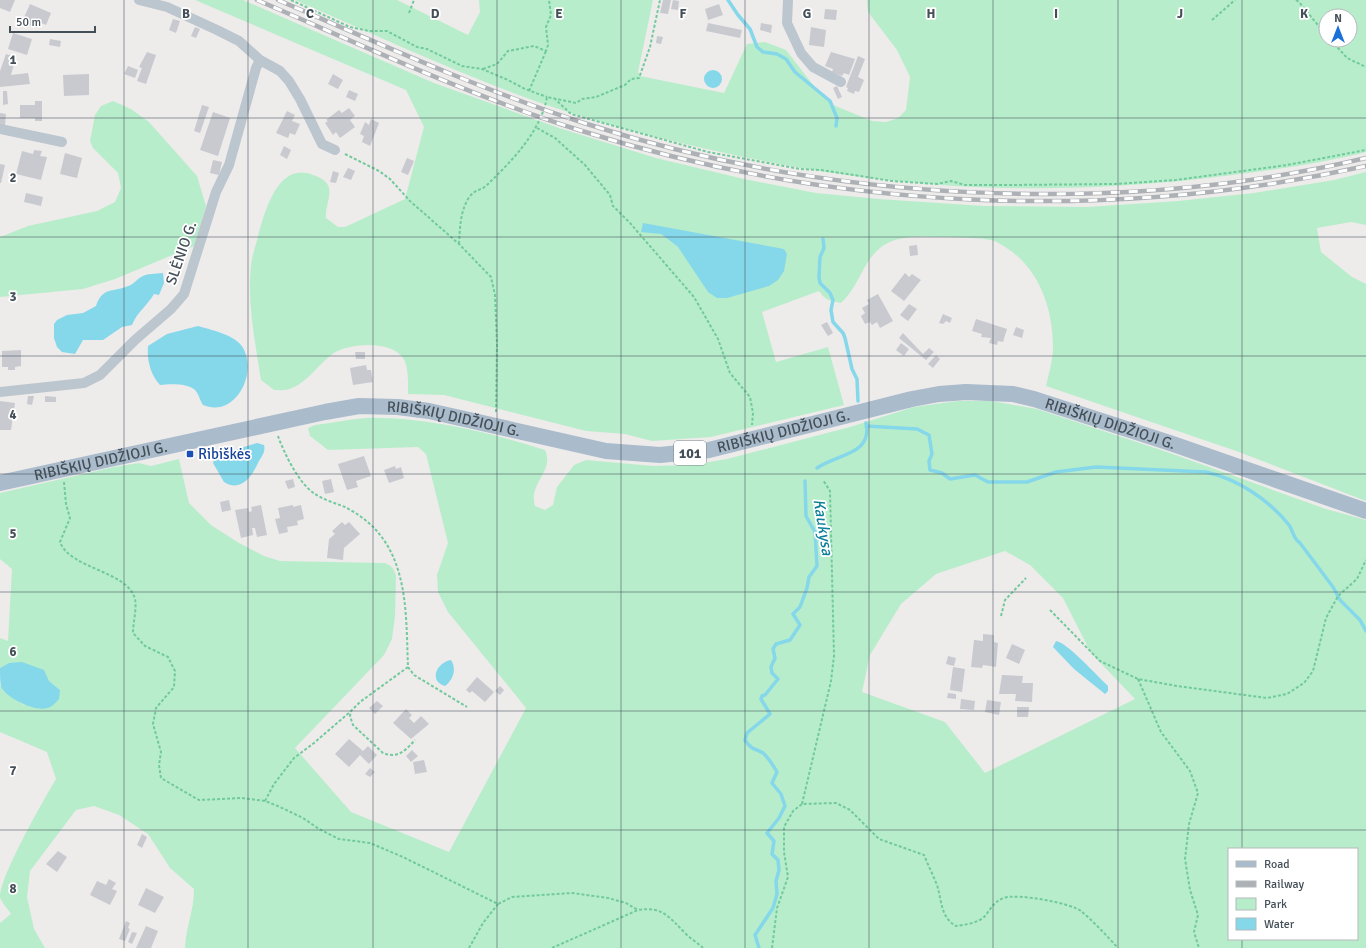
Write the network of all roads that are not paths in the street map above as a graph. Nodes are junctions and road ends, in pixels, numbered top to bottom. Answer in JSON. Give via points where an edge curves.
{"nodes":[{"id":1,"x":139,"y":0,"type":"edge"},
{"id":2,"x":788,"y":0,"type":"edge"},
{"id":3,"x":260,"y":60,"type":"junction"},
{"id":4,"x":841,"y":82,"type":"dead end"},
{"id":5,"x":0,"y":129,"type":"edge"},
{"id":6,"x":62,"y":142,"type":"dead end"},
{"id":7,"x":335,"y":150,"type":"road end"},
{"id":8,"x":0,"y":392,"type":"edge"},
{"id":9,"x":0,"y":483,"type":"edge"},
{"id":10,"x":1366,"y":512,"type":"edge"}],
"edges":[{"from":1,"to":3,"type":"street","via":[[167,7],[217,30],[239,41]]},
{"from":2,"to":4,"type":"street","via":[[787,24],[801,53],[813,67]]},
{"from":3,"to":7,"type":"street","via":[[280,71],[289,81],[322,144]]},
{"from":3,"to":8,"type":"street","name":"SLĖNIO G.","via":[[229,165],[216,192],[184,294],[100,375],[84,382]]},
{"from":5,"to":6,"type":"street"},
{"from":9,"to":10,"type":"main road","name":"RIBIŠKIŲ DIDŽIOJI G.","number":"101","via":[[346,408],[377,406],[429,411],[606,451],[660,455],[691,453],[753,440],[939,394],[981,392],[1013,394],[1065,407]]}]}
